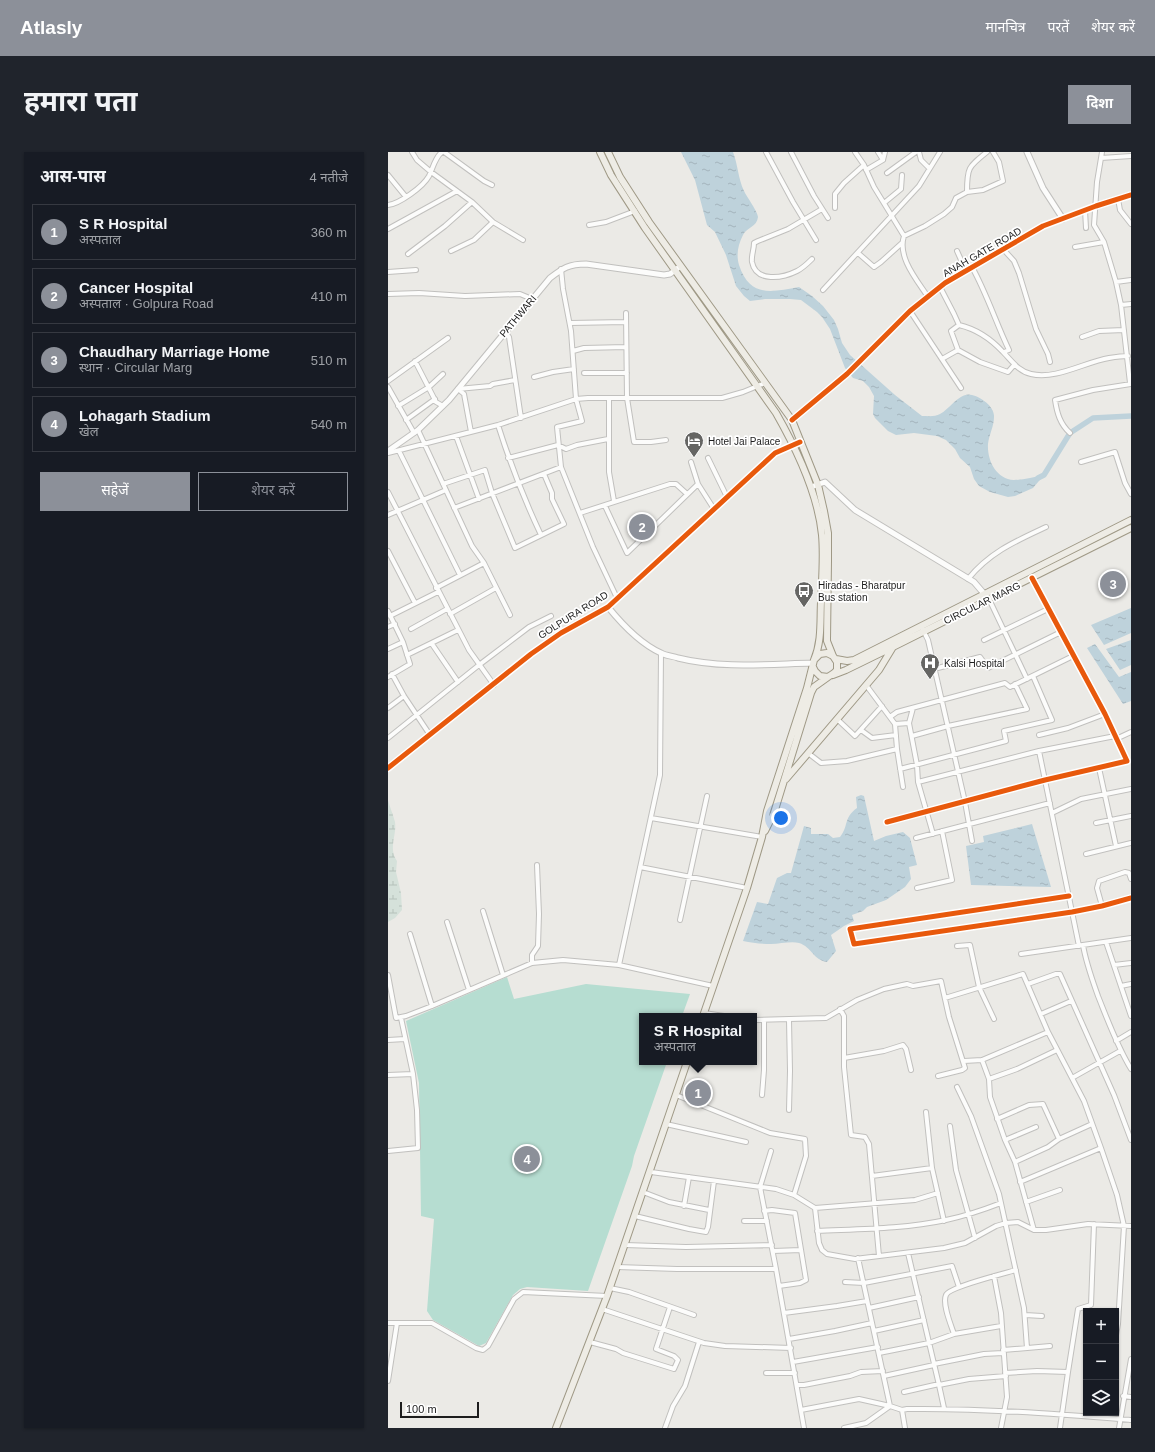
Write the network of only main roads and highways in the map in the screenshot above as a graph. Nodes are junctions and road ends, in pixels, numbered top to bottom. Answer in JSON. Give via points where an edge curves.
{"nodes":[{"id":1,"x":600,"y":152,"type":"edge"},
{"id":2,"x":608,"y":152,"type":"edge"},
{"id":3,"x":791,"y":418,"type":"junction"},
{"id":4,"x":781,"y":422,"type":"junction"},
{"id":5,"x":796,"y":430,"type":"junction"},
{"id":6,"x":787,"y":434,"type":"junction"},
{"id":7,"x":1131,"y":520,"type":"edge"},
{"id":8,"x":1131,"y":528,"type":"edge"},
{"id":9,"x":987,"y":597,"type":"junction"},
{"id":10,"x":923,"y":629,"type":"junction"},
{"id":11,"x":893,"y":647,"type":"junction"},
{"id":12,"x":835,"y":657,"type":"junction"},
{"id":13,"x":814,"y":663,"type":"junction"},
{"id":14,"x":830,"y":677,"type":"junction"},
{"id":15,"x":784,"y":781,"type":"junction"},
{"id":16,"x":762,"y":838,"type":"junction"},
{"id":17,"x":703,"y":1013,"type":"edge"},
{"id":18,"x":686,"y":1065,"type":"edge"},
{"id":19,"x":556,"y":1428,"type":"edge"}],
"edges":[{"from":1,"to":4,"type":"main road","via":[[611,175],[635,211]]},
{"from":2,"to":3,"type":"main road","via":[[620,177],[649,222]]},
{"from":3,"to":4,"type":"main road","via":[[783,415]]},
{"from":3,"to":5,"type":"main road"},
{"from":4,"to":6,"type":"main road"},
{"from":5,"to":6,"type":"main road","via":[[793,436]]},
{"from":5,"to":12,"type":"main road","via":[[818,485],[828,533],[827,642]]},
{"from":6,"to":13,"type":"main road","via":[[811,488],[822,535],[820,645]]},
{"from":7,"to":9,"type":"main road","name":"CIRCULAR MARG"},
{"from":8,"to":9,"type":"main road","name":"CIRCULAR MARG","via":[[1032,578]]},
{"from":9,"to":10,"type":"main road","name":"CIRCULAR MARG"},
{"from":10,"to":11,"type":"main road","name":"CIRCULAR MARG"},
{"from":10,"to":12,"type":"main road","name":"CIRCULAR MARG","via":[[854,660],[847,661]]},
{"from":11,"to":14,"type":"main road","name":"CIRCULAR MARG"},
{"from":11,"to":15,"type":"main road","via":[[866,686]]},
{"from":12,"to":13,"type":"main road","via":[[823,653]]},
{"from":12,"to":14,"type":"main road","via":[[837,670]]},
{"from":13,"to":14,"type":"main road","via":[[814,671],[820,676]]},
{"from":13,"to":16,"type":"main road","via":[[767,811]]},
{"from":14,"to":15,"type":"main road","name":"CIRCULAR MARG","via":[[814,687],[811,693]]},
{"from":15,"to":16,"type":"main road","name":"CIRCULAR MARG","via":[[774,813]]},
{"from":16,"to":17,"type":"main road"},
{"from":18,"to":19,"type":"main road","via":[[610,1288]]}]}
